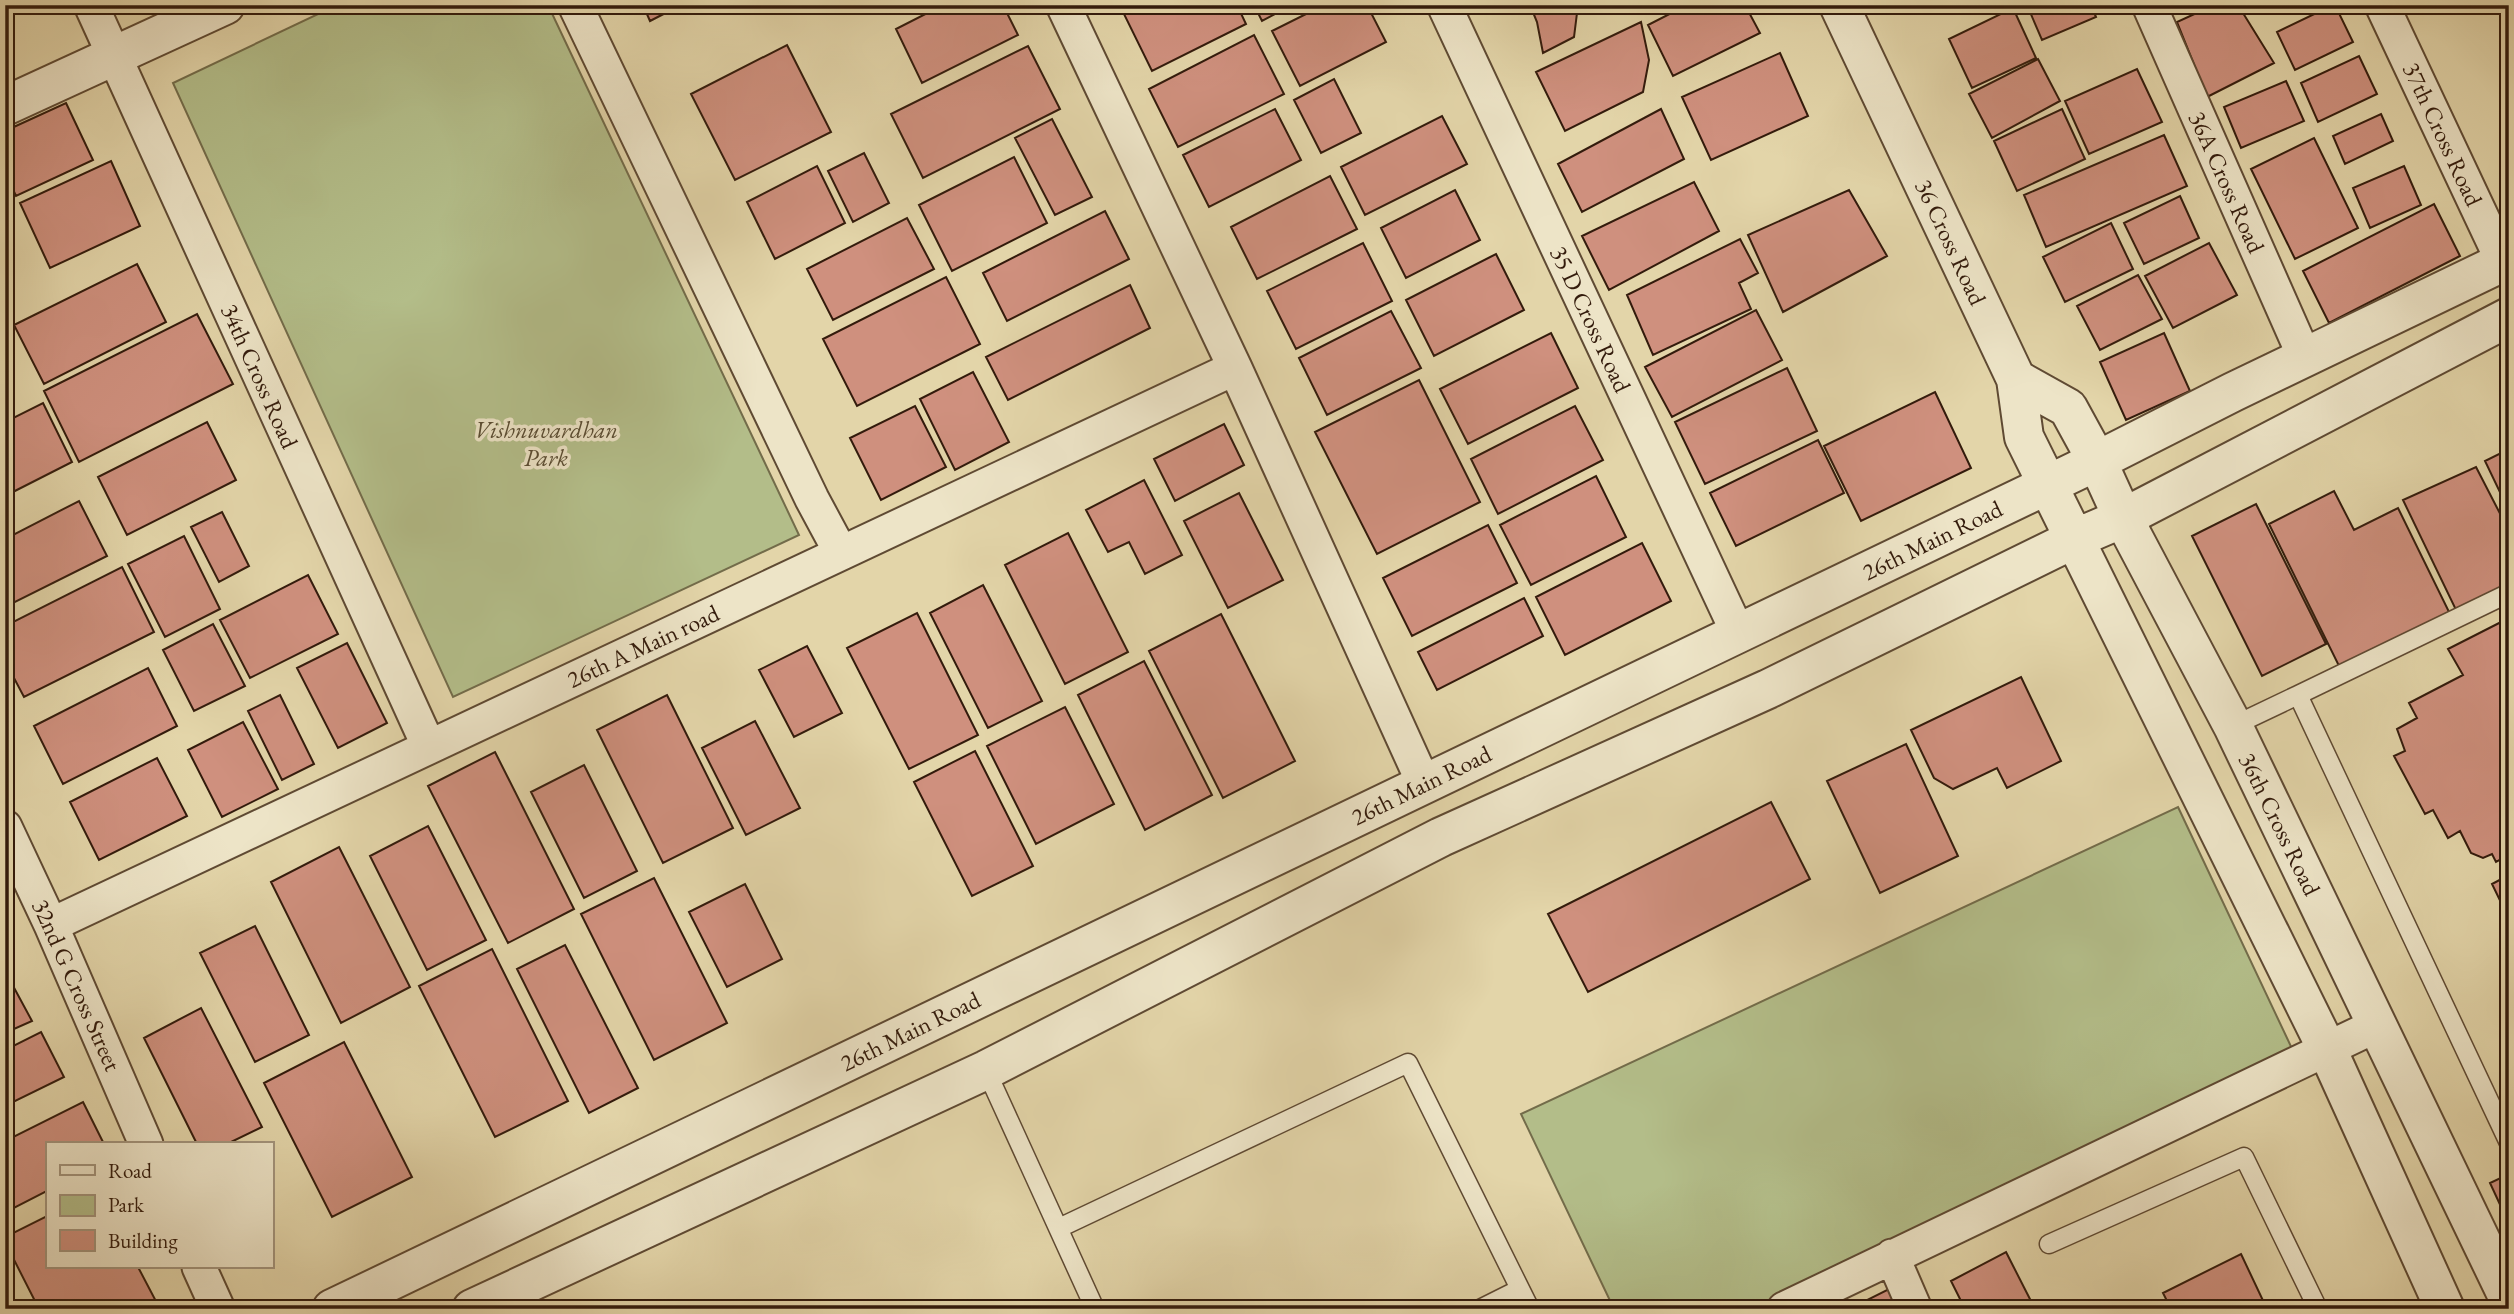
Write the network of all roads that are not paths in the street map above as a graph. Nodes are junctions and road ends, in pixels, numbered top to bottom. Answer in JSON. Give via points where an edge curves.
{"nodes":[{"id":1,"x":91,"y":5,"type":"edge"},
{"id":2,"x":225,"y":5,"type":"edge"},
{"id":3,"x":575,"y":5,"type":"edge"},
{"id":4,"x":1063,"y":5,"type":"edge"},
{"id":5,"x":1444,"y":5,"type":"edge"},
{"id":6,"x":1839,"y":5,"type":"edge"},
{"id":7,"x":2149,"y":5,"type":"edge"},
{"id":8,"x":2382,"y":5,"type":"edge"},
{"id":9,"x":114,"y":56,"type":"junction"},
{"id":10,"x":5,"y":106,"type":"edge"},
{"id":11,"x":2506,"y":260,"type":"edge"},
{"id":12,"x":2509,"y":317,"type":"edge"},
{"id":13,"x":2305,"y":358,"type":"junction"},
{"id":14,"x":1234,"y":368,"type":"junction"},
{"id":15,"x":2016,"y":379,"type":"junction"},
{"id":16,"x":2097,"y":461,"type":"junction"},
{"id":17,"x":2047,"y":484,"type":"junction"},
{"id":18,"x":2123,"y":518,"type":"junction"},
{"id":19,"x":2074,"y":539,"type":"junction"},
{"id":20,"x":841,"y":553,"type":"junction"},
{"id":21,"x":2509,"y":593,"type":"edge"},
{"id":22,"x":1738,"y":633,"type":"junction"},
{"id":23,"x":2298,"y":695,"type":"junction"},
{"id":24,"x":2233,"y":726,"type":"junction"},
{"id":25,"x":429,"y":747,"type":"junction"},
{"id":26,"x":1424,"y":784,"type":"junction"},
{"id":27,"x":5,"y":827,"type":"edge"},
{"id":28,"x":51,"y":925,"type":"junction"},
{"id":29,"x":2377,"y":1025,"type":"junction"},
{"id":30,"x":2327,"y":1049,"type":"junction"},
{"id":31,"x":986,"y":1070,"type":"junction"},
{"id":32,"x":145,"y":1142,"type":"edge"},
{"id":33,"x":2509,"y":1143,"type":"edge"},
{"id":34,"x":1059,"y":1228,"type":"junction"},
{"id":35,"x":2049,"y":1244,"type":"dead end"},
{"id":36,"x":1892,"y":1256,"type":"junction"},
{"id":37,"x":200,"y":1268,"type":"edge"},
{"id":38,"x":1520,"y":1289,"type":"junction"},
{"id":39,"x":2509,"y":1299,"type":"edge"},
{"id":40,"x":218,"y":1309,"type":"edge"},
{"id":41,"x":332,"y":1309,"type":"edge"},
{"id":42,"x":472,"y":1309,"type":"edge"},
{"id":43,"x":1095,"y":1309,"type":"edge"},
{"id":44,"x":1480,"y":1309,"type":"edge"},
{"id":45,"x":1530,"y":1309,"type":"edge"},
{"id":46,"x":1784,"y":1309,"type":"edge"},
{"id":47,"x":1916,"y":1309,"type":"edge"},
{"id":48,"x":2318,"y":1309,"type":"edge"},
{"id":49,"x":2445,"y":1309,"type":"edge"}],
"edges":[{"from":1,"to":9,"type":"street","name":"34th Cross Road"},
{"from":2,"to":9,"type":"street"},
{"from":3,"to":20,"type":"street"},
{"from":4,"to":14,"type":"street"},
{"from":5,"to":22,"type":"street","name":"35 D Cross Road"},
{"from":6,"to":15,"type":"street","name":"36 Cross Road"},
{"from":7,"to":13,"type":"street","name":"36A Cross Road"},
{"from":8,"to":11,"type":"street","name":"37th Cross Road"},
{"from":9,"to":10,"type":"street"},
{"from":9,"to":25,"type":"street","name":"34th Cross Road"},
{"from":11,"to":13,"type":"street","name":"26th Main Road"},
{"from":12,"to":18,"type":"street"},
{"from":13,"to":16,"type":"street","name":"26th Main Road"},
{"from":14,"to":20,"type":"street","name":"26th A Main road"},
{"from":14,"to":26,"type":"street"},
{"from":15,"to":16,"type":"street","name":"36th Cross Road","via":[[2068,408]]},
{"from":15,"to":17,"type":"street","name":"36 Cross Road","via":[[2024,438]]},
{"from":16,"to":17,"type":"street","name":"26th Main Road"},
{"from":16,"to":18,"type":"street","name":"36th Cross Road"},
{"from":17,"to":19,"type":"street","name":"36 Cross Road"},
{"from":17,"to":22,"type":"street","name":"26th Main Road"},
{"from":18,"to":19,"type":"street"},
{"from":18,"to":24,"type":"street","name":"36th Cross Road"},
{"from":19,"to":30,"type":"street"},
{"from":19,"to":31,"type":"street","via":[[1768,689],[1441,836]]},
{"from":20,"to":25,"type":"street","name":"26th A Main road"},
{"from":21,"to":23,"type":"lane"},
{"from":22,"to":26,"type":"street","name":"26th Main Road"},
{"from":23,"to":24,"type":"lane"},
{"from":23,"to":33,"type":"lane"},
{"from":24,"to":29,"type":"street","name":"36th Cross Road"},
{"from":25,"to":28,"type":"street","name":"26th A Main road"},
{"from":26,"to":41,"type":"street","name":"26th Main Road"},
{"from":27,"to":28,"type":"street","name":"32nd G Cross Street"},
{"from":28,"to":32,"type":"street","name":"32nd G Cross Street"},
{"from":29,"to":30,"type":"street"},
{"from":29,"to":39,"type":"street","name":"36th Cross Road"},
{"from":30,"to":36,"type":"street"},
{"from":30,"to":49,"type":"street"},
{"from":31,"to":34,"type":"lane"},
{"from":31,"to":42,"type":"street"},
{"from":34,"to":38,"type":"lane","via":[[1408,1063]]},
{"from":34,"to":43,"type":"lane"},
{"from":35,"to":48,"type":"lane","via":[[2244,1157]]},
{"from":36,"to":46,"type":"street"},
{"from":36,"to":47,"type":"street"},
{"from":37,"to":40,"type":"street"},
{"from":38,"to":44,"type":"lane"},
{"from":38,"to":45,"type":"lane"}]}
